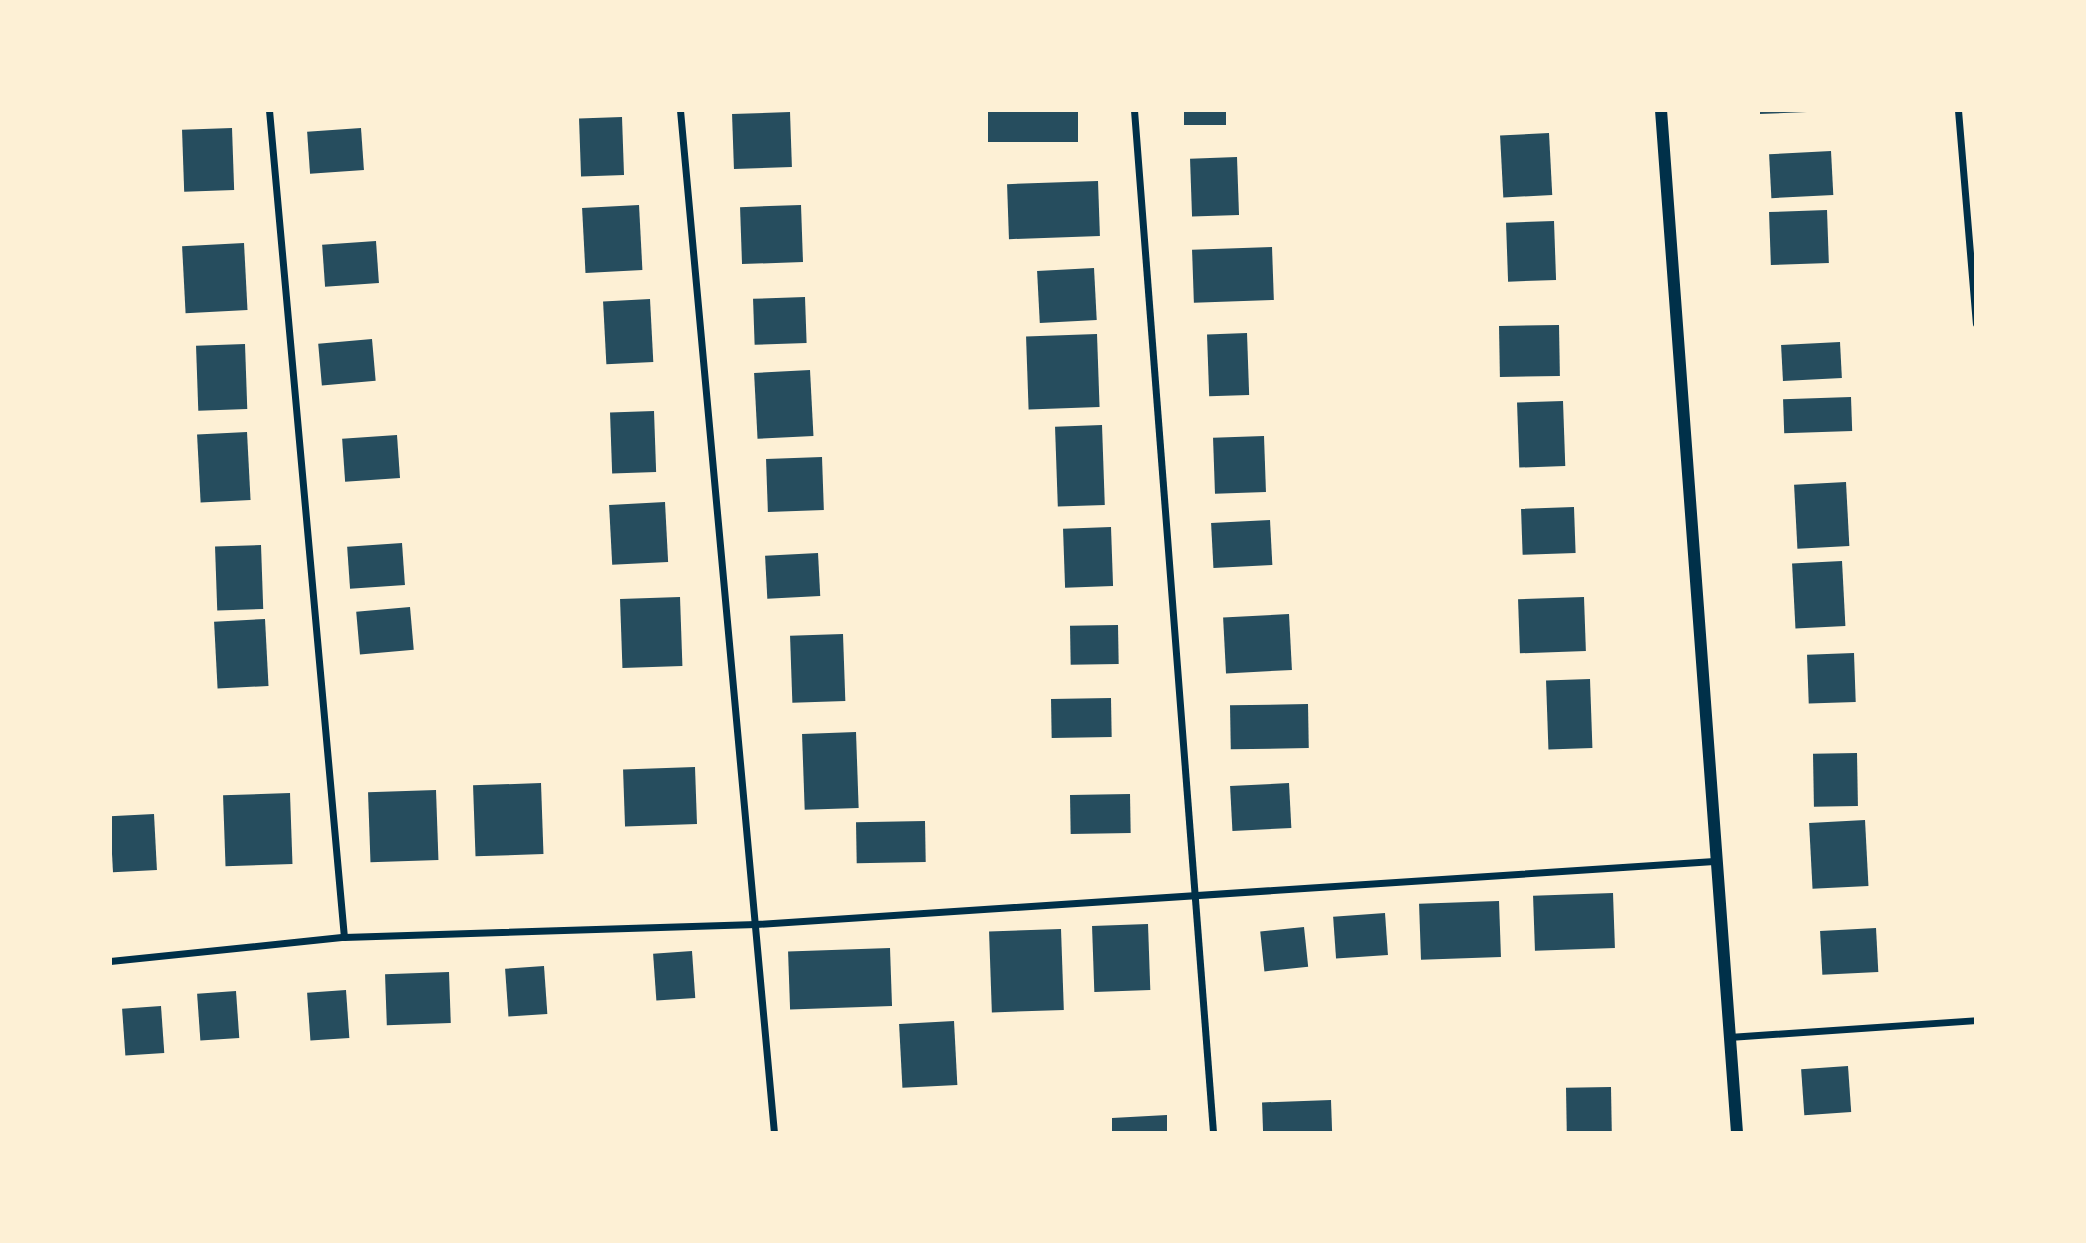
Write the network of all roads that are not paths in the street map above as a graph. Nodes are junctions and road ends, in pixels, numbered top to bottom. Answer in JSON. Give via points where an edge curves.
{"nodes":[{"id":1,"x":269,"y":110,"type":"edge"},
{"id":2,"x":680,"y":110,"type":"edge"},
{"id":3,"x":1134,"y":110,"type":"edge"},
{"id":4,"x":1661,"y":110,"type":"edge"},
{"id":5,"x":1958,"y":110,"type":"edge"},
{"id":6,"x":1976,"y":323,"type":"edge"},
{"id":7,"x":1714,"y":861,"type":"junction"},
{"id":8,"x":1193,"y":895,"type":"junction"},
{"id":9,"x":757,"y":924,"type":"junction"},
{"id":10,"x":344,"y":937,"type":"junction"},
{"id":11,"x":110,"y":961,"type":"edge"},
{"id":12,"x":1976,"y":1020,"type":"edge"},
{"id":13,"x":1729,"y":1037,"type":"junction"},
{"id":14,"x":774,"y":1133,"type":"edge"},
{"id":15,"x":1213,"y":1133,"type":"edge"},
{"id":16,"x":1737,"y":1133,"type":"edge"}],
"edges":[{"from":1,"to":10,"type":"street"},
{"from":2,"to":9,"type":"street"},
{"from":3,"to":8,"type":"street"},
{"from":4,"to":7,"type":"street"},
{"from":5,"to":6,"type":"street"},
{"from":7,"to":8,"type":"street"},
{"from":7,"to":13,"type":"street"},
{"from":8,"to":9,"type":"street"},
{"from":8,"to":15,"type":"street"},
{"from":9,"to":10,"type":"street"},
{"from":9,"to":14,"type":"street"},
{"from":10,"to":11,"type":"street"},
{"from":12,"to":13,"type":"street"},
{"from":13,"to":16,"type":"street"}]}
